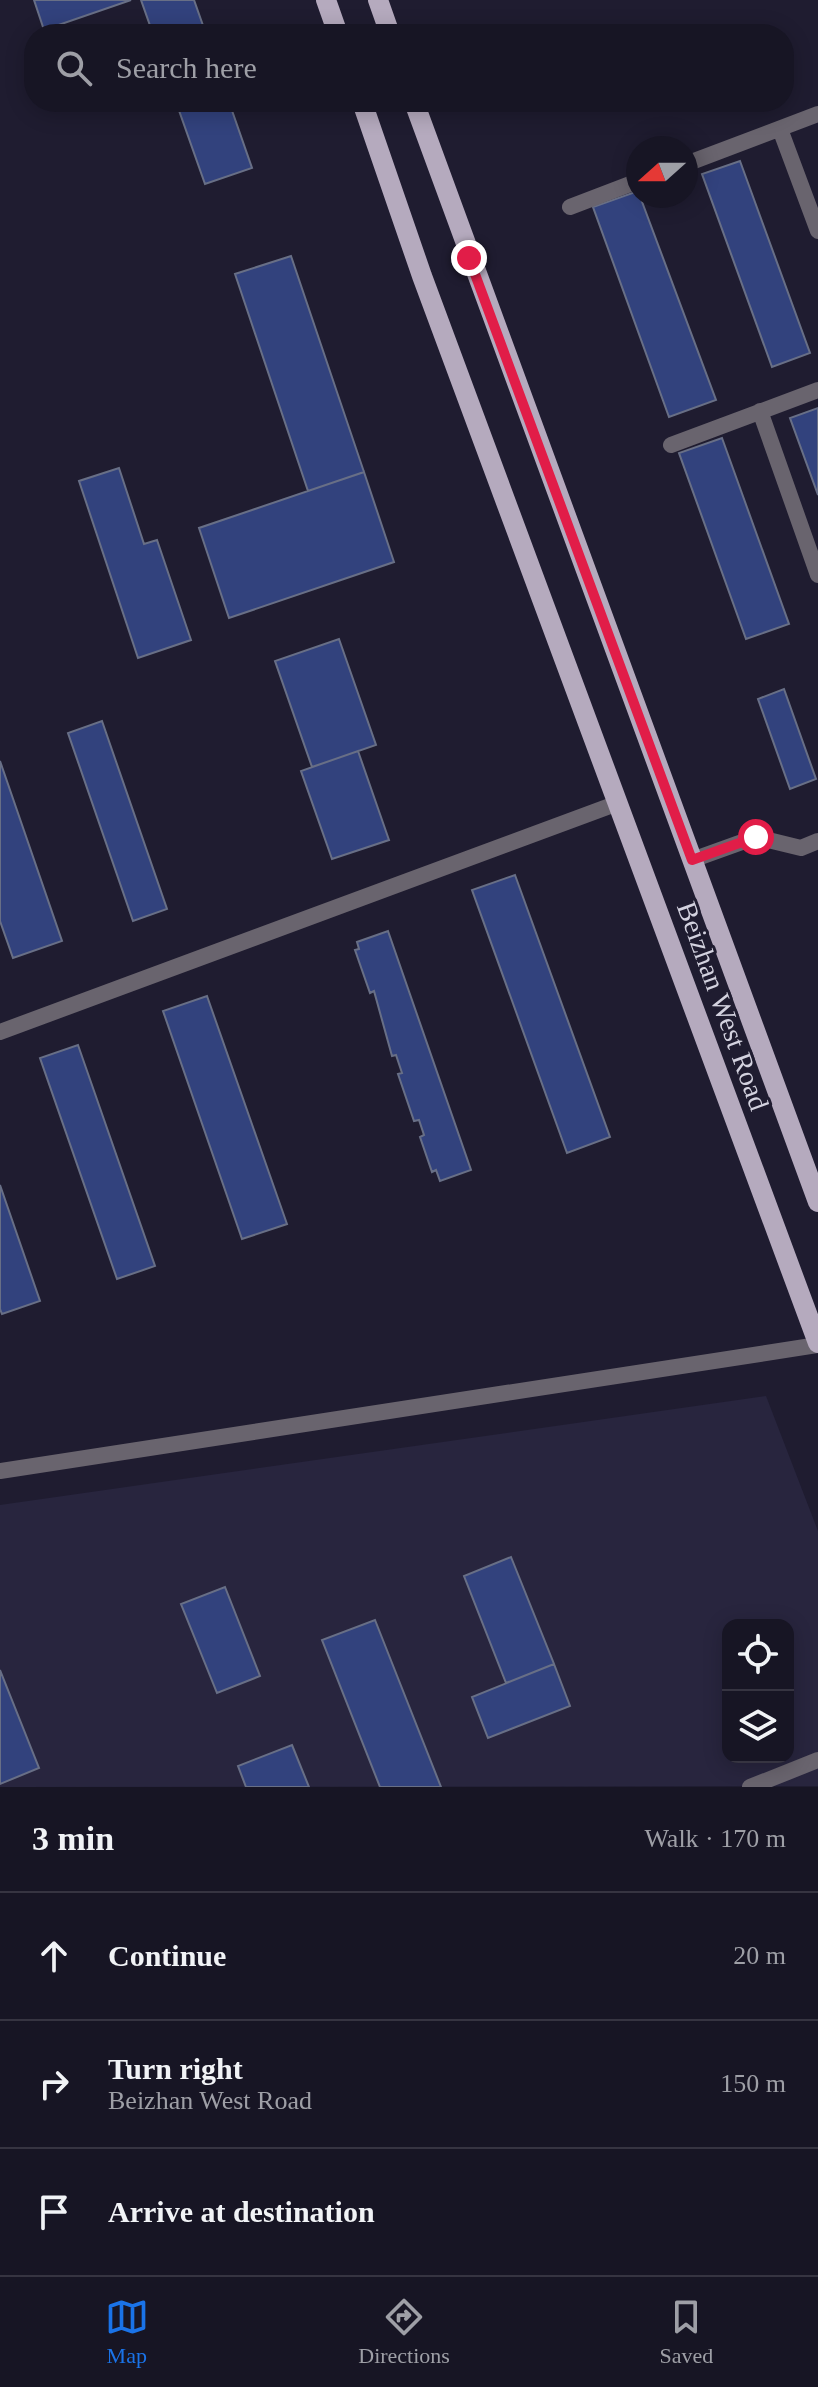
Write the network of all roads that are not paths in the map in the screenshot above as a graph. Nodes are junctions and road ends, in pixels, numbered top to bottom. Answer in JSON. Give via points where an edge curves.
{"nodes":[{"id":1,"x":326,"y":0,"type":"edge"},
{"id":2,"x":378,"y":0,"type":"edge"},
{"id":3,"x":334,"y":24,"type":"edge"},
{"id":4,"x":386,"y":24,"type":"edge"},
{"id":5,"x":366,"y":112,"type":"edge"},
{"id":6,"x":418,"y":112,"type":"edge"},
{"id":7,"x":818,"y":114,"type":"edge"},
{"id":8,"x":780,"y":129,"type":"junction"},
{"id":9,"x":698,"y":160,"type":"edge"},
{"id":10,"x":626,"y":186,"type":"edge"},
{"id":11,"x":570,"y":207,"type":"dead end"},
{"id":12,"x":818,"y":231,"type":"edge"},
{"id":13,"x":818,"y":390,"type":"edge"},
{"id":14,"x":760,"y":411,"type":"junction"},
{"id":15,"x":671,"y":445,"type":"dead end"},
{"id":16,"x":818,"y":575,"type":"edge"},
{"id":17,"x":618,"y":803,"type":"junction"},
{"id":18,"x":818,"y":841,"type":"edge"},
{"id":19,"x":692,"y":860,"type":"junction"},
{"id":20,"x":0,"y":1032,"type":"edge"},
{"id":21,"x":818,"y":1202,"type":"edge"},
{"id":22,"x":818,"y":1344,"type":"edge"},
{"id":23,"x":0,"y":1471,"type":"edge"},
{"id":24,"x":818,"y":1760,"type":"edge"},
{"id":25,"x":750,"y":1787,"type":"edge"}],
"edges":[{"from":1,"to":3,"type":"main road"},
{"from":2,"to":4,"type":"main road"},
{"from":5,"to":17,"type":"main road","name":"Beizhan West Road"},
{"from":6,"to":19,"type":"main road","name":"Beizhan West Road"},
{"from":7,"to":8,"type":"street"},
{"from":8,"to":9,"type":"street"},
{"from":8,"to":12,"type":"street"},
{"from":10,"to":11,"type":"street"},
{"from":13,"to":14,"type":"street"},
{"from":14,"to":15,"type":"street"},
{"from":14,"to":16,"type":"street"},
{"from":17,"to":20,"type":"street"},
{"from":17,"to":22,"type":"main road","name":"Beizhan West Road"},
{"from":18,"to":19,"type":"street","via":[[801,848],[756,837]]},
{"from":19,"to":21,"type":"main road","name":"Beizhan West Road"},
{"from":22,"to":23,"type":"street"},
{"from":24,"to":25,"type":"street"}]}
